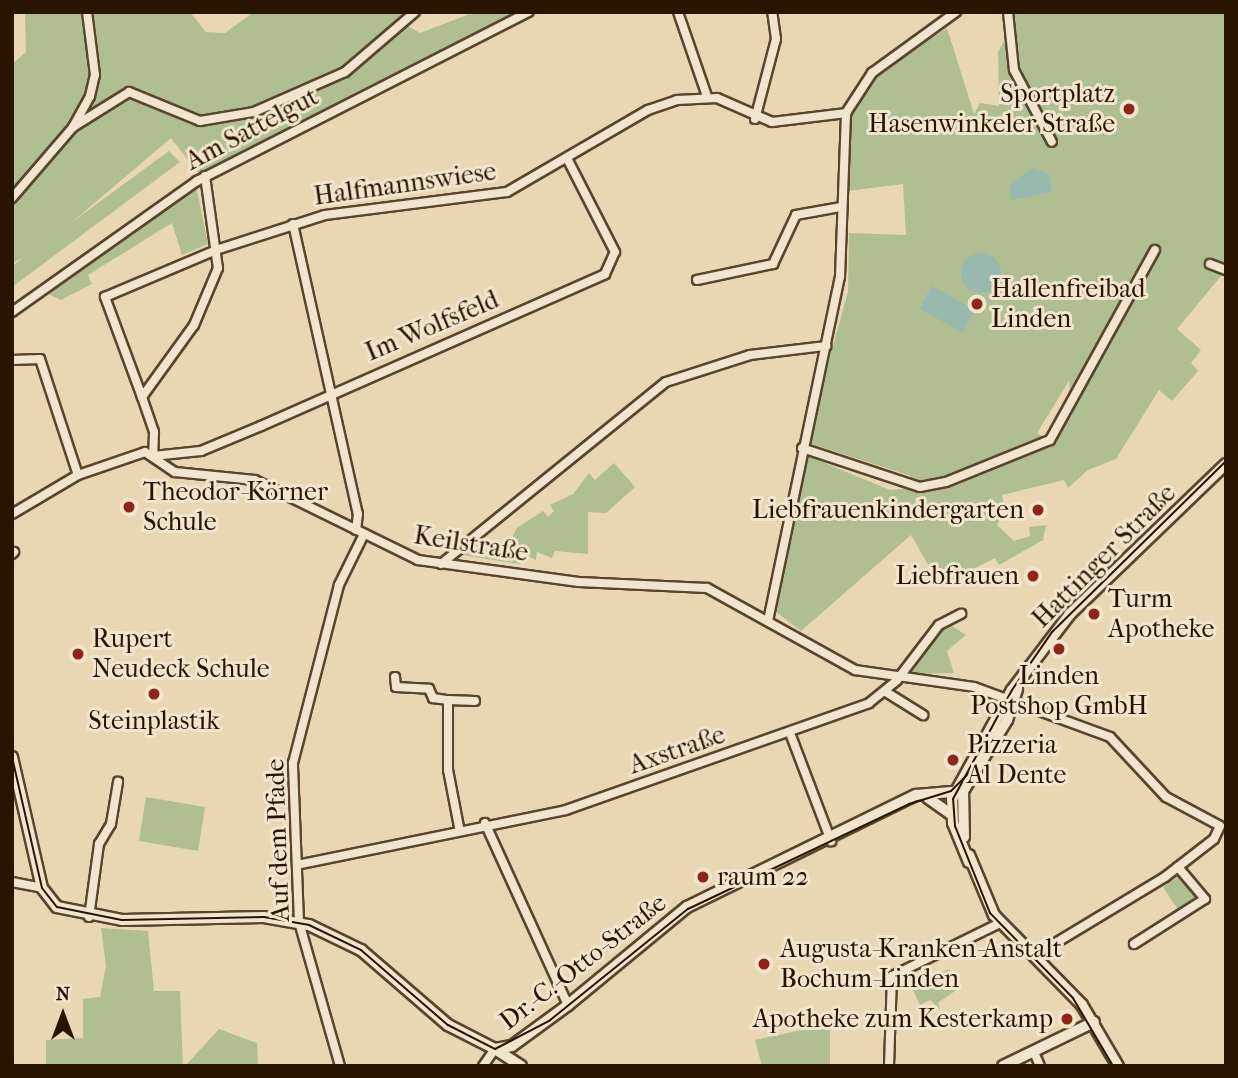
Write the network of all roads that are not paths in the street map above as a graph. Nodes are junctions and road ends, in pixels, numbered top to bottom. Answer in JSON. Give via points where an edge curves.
{"nodes":[{"id":1,"x":87,"y":12,"type":"edge"},
{"id":2,"x":415,"y":12,"type":"edge"},
{"id":3,"x":528,"y":12,"type":"edge"},
{"id":4,"x":678,"y":12,"type":"edge"},
{"id":5,"x":772,"y":12,"type":"edge"},
{"id":6,"x":956,"y":12,"type":"edge"},
{"id":7,"x":1008,"y":12,"type":"edge"},
{"id":8,"x":707,"y":96,"type":"junction"},
{"id":9,"x":846,"y":113,"type":"junction"},
{"id":10,"x":755,"y":120,"type":"junction"},
{"id":11,"x":73,"y":127,"type":"junction"},
{"id":12,"x":1052,"y":142,"type":"dead end"},
{"id":13,"x":567,"y":158,"type":"junction"},
{"id":14,"x":205,"y":176,"type":"junction"},
{"id":15,"x":12,"y":198,"type":"edge"},
{"id":16,"x":841,"y":207,"type":"junction"},
{"id":17,"x":293,"y":224,"type":"junction"},
{"id":18,"x":216,"y":250,"type":"junction"},
{"id":19,"x":1155,"y":250,"type":"dead end"},
{"id":20,"x":1210,"y":264,"type":"dead end"},
{"id":21,"x":1226,"y":270,"type":"edge"},
{"id":22,"x":696,"y":280,"type":"dead end"},
{"id":23,"x":12,"y":313,"type":"edge"},
{"id":24,"x":827,"y":346,"type":"junction"},
{"id":25,"x":12,"y":360,"type":"edge"},
{"id":26,"x":332,"y":395,"type":"junction"},
{"id":27,"x":142,"y":397,"type":"junction"},
{"id":28,"x":802,"y":447,"type":"junction"},
{"id":29,"x":153,"y":456,"type":"junction"},
{"id":30,"x":1226,"y":464,"type":"edge"},
{"id":31,"x":78,"y":475,"type":"junction"},
{"id":32,"x":12,"y":514,"type":"edge"},
{"id":33,"x":360,"y":532,"type":"junction"},
{"id":34,"x":441,"y":564,"type":"junction"},
{"id":35,"x":961,"y":614,"type":"dead end"},
{"id":36,"x":768,"y":621,"type":"junction"},
{"id":37,"x":395,"y":677,"type":"dead end"},
{"id":38,"x":897,"y":680,"type":"junction"},
{"id":39,"x":886,"y":692,"type":"junction"},
{"id":40,"x":1011,"y":699,"type":"junction"},
{"id":41,"x":448,"y":700,"type":"junction"},
{"id":42,"x":475,"y":701,"type":"dead end"},
{"id":43,"x":923,"y":715,"type":"dead end"},
{"id":44,"x":790,"y":733,"type":"junction"},
{"id":45,"x":12,"y":757,"type":"edge"},
{"id":46,"x":118,"y":782,"type":"dead end"},
{"id":47,"x":957,"y":791,"type":"junction"},
{"id":48,"x":928,"y":798,"type":"junction"},
{"id":49,"x":910,"y":802,"type":"junction"},
{"id":50,"x":951,"y":814,"type":"junction"},
{"id":51,"x":485,"y":823,"type":"junction"},
{"id":52,"x":1223,"y":825,"type":"edge"},
{"id":53,"x":459,"y":827,"type":"junction"},
{"id":54,"x":831,"y":841,"type":"junction"},
{"id":55,"x":970,"y":862,"type":"junction"},
{"id":56,"x":301,"y":864,"type":"junction"},
{"id":57,"x":1178,"y":867,"type":"junction"},
{"id":58,"x":12,"y":882,"type":"edge"},
{"id":59,"x":42,"y":888,"type":"junction"},
{"id":60,"x":89,"y":917,"type":"junction"},
{"id":61,"x":299,"y":922,"type":"junction"},
{"id":62,"x":1000,"y":923,"type":"junction"},
{"id":63,"x":1134,"y":944,"type":"dead end"},
{"id":64,"x":1034,"y":956,"type":"junction"},
{"id":65,"x":568,"y":1005,"type":"junction"},
{"id":66,"x":1094,"y":1023,"type":"junction"},
{"id":67,"x":495,"y":1049,"type":"junction"},
{"id":68,"x":1034,"y":1052,"type":"junction"},
{"id":69,"x":340,"y":1066,"type":"edge"},
{"id":70,"x":484,"y":1066,"type":"edge"},
{"id":71,"x":521,"y":1066,"type":"edge"},
{"id":72,"x":889,"y":1066,"type":"edge"},
{"id":73,"x":1003,"y":1066,"type":"edge"},
{"id":74,"x":1040,"y":1066,"type":"edge"},
{"id":75,"x":1118,"y":1066,"type":"edge"}],
"edges":[{"from":1,"to":11,"type":"street","via":[[94,82]]},
{"from":2,"to":11,"type":"street","via":[[345,72],[254,112],[200,121],[129,92]]},
{"from":3,"to":14,"type":"street","name":"Am Sattelgut"},
{"from":4,"to":8,"type":"street"},
{"from":5,"to":10,"type":"street","via":[[776,40]]},
{"from":6,"to":9,"type":"street","via":[[872,73]]},
{"from":7,"to":12,"type":"street","via":[[1014,70]]},
{"from":8,"to":10,"type":"street"},
{"from":8,"to":13,"type":"street","name":"Halfmannswiese","via":[[659,105]]},
{"from":9,"to":10,"type":"street"},
{"from":9,"to":16,"type":"street"},
{"from":11,"to":15,"type":"street"},
{"from":13,"to":17,"type":"street","name":"Halfmannswiese","via":[[498,194]]},
{"from":13,"to":26,"type":"street","name":"Im Wolfsfeld","via":[[615,252],[611,270]]},
{"from":14,"to":18,"type":"street"},
{"from":14,"to":23,"type":"street","name":"Am Sattelgut"},
{"from":16,"to":22,"type":"street","via":[[797,214],[773,264]]},
{"from":16,"to":24,"type":"street","via":[[841,270]]},
{"from":17,"to":18,"type":"street","name":"Halfmannswiese"},
{"from":17,"to":26,"type":"street"},
{"from":18,"to":27,"type":"street","via":[[218,268],[194,326]]},
{"from":18,"to":27,"type":"street","name":"Halfmannswiese","via":[[105,297]]},
{"from":19,"to":28,"type":"street","via":[[1050,440],[946,482],[920,487]]},
{"from":20,"to":21,"type":"street"},
{"from":24,"to":28,"type":"street"},
{"from":24,"to":34,"type":"street","via":[[750,355],[666,382]]},
{"from":25,"to":31,"type":"street","via":[[40,359]]},
{"from":26,"to":29,"type":"street","name":"Im Wolfsfeld","via":[[201,450]]},
{"from":26,"to":33,"type":"street"},
{"from":27,"to":29,"type":"street","via":[[154,432]]},
{"from":28,"to":36,"type":"street"},
{"from":29,"to":31,"type":"street","via":[[142,452]]},
{"from":29,"to":33,"type":"street","name":"Keilstraße","via":[[175,472],[255,480]]},
{"from":30,"to":40,"type":"street","name":"Hattinger Straße","via":[[1090,593],[1019,682]]},
{"from":31,"to":32,"type":"street"},
{"from":33,"to":34,"type":"street","name":"Keilstraße","via":[[412,559]]},
{"from":33,"to":56,"type":"street","name":"Auf dem Pfade","via":[[339,585],[294,752]]},
{"from":34,"to":36,"type":"street","name":"Keilstraße","via":[[594,583],[687,583]]},
{"from":35,"to":38,"type":"street","via":[[930,634]]},
{"from":36,"to":38,"type":"street","name":"Keilstraße","via":[[855,670]]},
{"from":37,"to":41,"type":"street","via":[[396,687],[429,689],[433,698]]},
{"from":38,"to":39,"type":"street","name":"Axstraße"},
{"from":38,"to":40,"type":"street","name":"Keilstraße","via":[[956,684]]},
{"from":39,"to":43,"type":"street"},
{"from":39,"to":44,"type":"street","name":"Axstraße"},
{"from":40,"to":47,"type":"street","name":"Hattinger Straße"},
{"from":40,"to":52,"type":"street","name":"Keilstraße","via":[[1116,741],[1166,797]]},
{"from":41,"to":42,"type":"street"},
{"from":41,"to":53,"type":"street","via":[[448,770]]},
{"from":44,"to":51,"type":"street","name":"Axstraße","via":[[566,810]]},
{"from":44,"to":54,"type":"street"},
{"from":45,"to":59,"type":"street"},
{"from":46,"to":60,"type":"street","via":[[111,824],[99,844]]},
{"from":47,"to":48,"type":"street","name":"Dr.-C.-Otto-Straße"},
{"from":47,"to":49,"type":"street","name":"Dr.-C.-Otto-Straße","via":[[916,795]]},
{"from":47,"to":50,"type":"street","name":"Hattinger Straße"},
{"from":47,"to":55,"type":"street","name":"Hattinger Straße"},
{"from":48,"to":49,"type":"street","name":"Dr.-C.-Otto-Straße"},
{"from":48,"to":50,"type":"street"},
{"from":49,"to":54,"type":"street","name":"Dr.-C.-Otto-Straße"},
{"from":50,"to":55,"type":"street","name":"Hattinger Straße"},
{"from":51,"to":53,"type":"street","name":"Axstraße"},
{"from":51,"to":65,"type":"street"},
{"from":52,"to":57,"type":"street","via":[[1216,837]]},
{"from":53,"to":56,"type":"street","name":"Axstraße"},
{"from":54,"to":65,"type":"street","name":"Dr.-C.-Otto-Straße","via":[[677,914]]},
{"from":55,"to":62,"type":"street","name":"Hattinger Straße"},
{"from":56,"to":61,"type":"street","name":"Auf dem Pfade"},
{"from":57,"to":63,"type":"street","via":[[1205,899]]},
{"from":57,"to":64,"type":"street"},
{"from":58,"to":59,"type":"street"},
{"from":59,"to":60,"type":"street","name":"Dr.-C.-Otto-Straße","via":[[57,907]]},
{"from":60,"to":61,"type":"street","name":"Dr.-C.-Otto-Straße"},
{"from":61,"to":67,"type":"street","name":"Dr.-C.-Otto-Straße","via":[[351,944],[448,1025]]},
{"from":61,"to":69,"type":"street","name":"Auf dem Pfade"},
{"from":62,"to":64,"type":"street","name":"Hattinger Straße"},
{"from":62,"to":72,"type":"street","via":[[889,980]]},
{"from":64,"to":66,"type":"street","name":"Hattinger Straße"},
{"from":65,"to":67,"type":"street","name":"Dr.-C.-Otto-Straße","via":[[512,1046]]},
{"from":66,"to":68,"type":"street"},
{"from":66,"to":75,"type":"street","name":"Hattinger Straße"},
{"from":67,"to":70,"type":"street"},
{"from":67,"to":71,"type":"street"},
{"from":68,"to":73,"type":"street"},
{"from":68,"to":74,"type":"street"}]}
